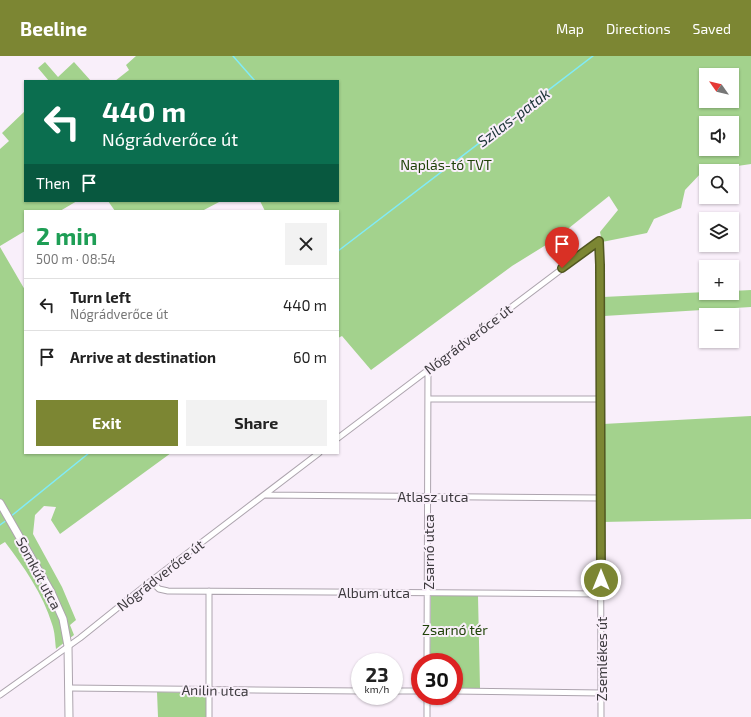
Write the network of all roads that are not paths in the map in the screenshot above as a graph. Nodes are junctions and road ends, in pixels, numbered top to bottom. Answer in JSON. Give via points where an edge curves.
{"nodes":[{"id":1,"x":599,"y":241,"type":"joint"},
{"id":2,"x":428,"y":370,"type":"junction"},
{"id":3,"x":428,"y":399,"type":"junction"},
{"id":4,"x":600,"y":399,"type":"junction"},
{"id":5,"x":339,"y":437,"type":"edge"},
{"id":6,"x":318,"y":454,"type":"edge"},
{"id":7,"x":265,"y":495,"type":"junction"},
{"id":8,"x":428,"y":496,"type":"junction"},
{"id":9,"x":601,"y":498,"type":"junction"},
{"id":10,"x":0,"y":503,"type":"edge"},
{"id":11,"x":151,"y":581,"type":"junction"},
{"id":12,"x":209,"y":591,"type":"junction"},
{"id":13,"x":427,"y":592,"type":"junction"},
{"id":14,"x":601,"y":594,"type":"junction"},
{"id":15,"x":68,"y":646,"type":"junction"},
{"id":16,"x":427,"y":653,"type":"edge"},
{"id":17,"x":69,"y":688,"type":"junction"},
{"id":18,"x":209,"y":690,"type":"junction"},
{"id":19,"x":351,"y":691,"type":"edge"},
{"id":20,"x":463,"y":691,"type":"edge"},
{"id":21,"x":602,"y":693,"type":"junction"},
{"id":22,"x":0,"y":695,"type":"edge"},
{"id":23,"x":427,"y":705,"type":"edge"},
{"id":24,"x":69,"y":717,"type":"edge"},
{"id":25,"x":209,"y":717,"type":"edge"},
{"id":26,"x":426,"y":717,"type":"edge"},
{"id":27,"x":601,"y":717,"type":"edge"}],
"edges":[{"from":1,"to":2,"type":"street","name":"Nógrádverőce út"},
{"from":1,"to":4,"type":"street","name":"Zsemlékes út"},
{"from":2,"to":3,"type":"street","name":"Zsarnó utca"},
{"from":2,"to":5,"type":"street","name":"Nógrádverőce út"},
{"from":3,"to":4,"type":"street"},
{"from":3,"to":8,"type":"street","name":"Zsarnó utca"},
{"from":4,"to":9,"type":"street","name":"Zsemlékes út"},
{"from":6,"to":7,"type":"street","name":"Nógrádverőce út"},
{"from":7,"to":8,"type":"street","name":"Atlasz utca"},
{"from":7,"to":11,"type":"street","name":"Nógrádverőce út"},
{"from":8,"to":9,"type":"street","name":"Atlasz utca"},
{"from":8,"to":13,"type":"street","name":"Zsarnó utca"},
{"from":9,"to":14,"type":"street","name":"Zsemlékes út"},
{"from":10,"to":15,"type":"street","name":"Somkút utca","via":[[58,607]]},
{"from":11,"to":12,"type":"street","name":"Album utca","via":[[163,590]]},
{"from":11,"to":15,"type":"street","name":"Nógrádverőce út"},
{"from":12,"to":13,"type":"street","name":"Album utca"},
{"from":12,"to":18,"type":"street"},
{"from":13,"to":14,"type":"street","name":"Album utca"},
{"from":13,"to":16,"type":"street","name":"Zsarnó utca"},
{"from":14,"to":21,"type":"street","name":"Zsemlékes út"},
{"from":15,"to":17,"type":"street","name":"Somkút utca"},
{"from":15,"to":22,"type":"street","name":"Nógrádverőce út"},
{"from":17,"to":18,"type":"street","name":"Anilin utca"},
{"from":17,"to":24,"type":"street","name":"Somkút utca"},
{"from":18,"to":19,"type":"street","name":"Anilin utca"},
{"from":18,"to":25,"type":"street"},
{"from":20,"to":21,"type":"street"},
{"from":21,"to":27,"type":"street","name":"Zsemlékes út"},
{"from":23,"to":26,"type":"street"}]}
